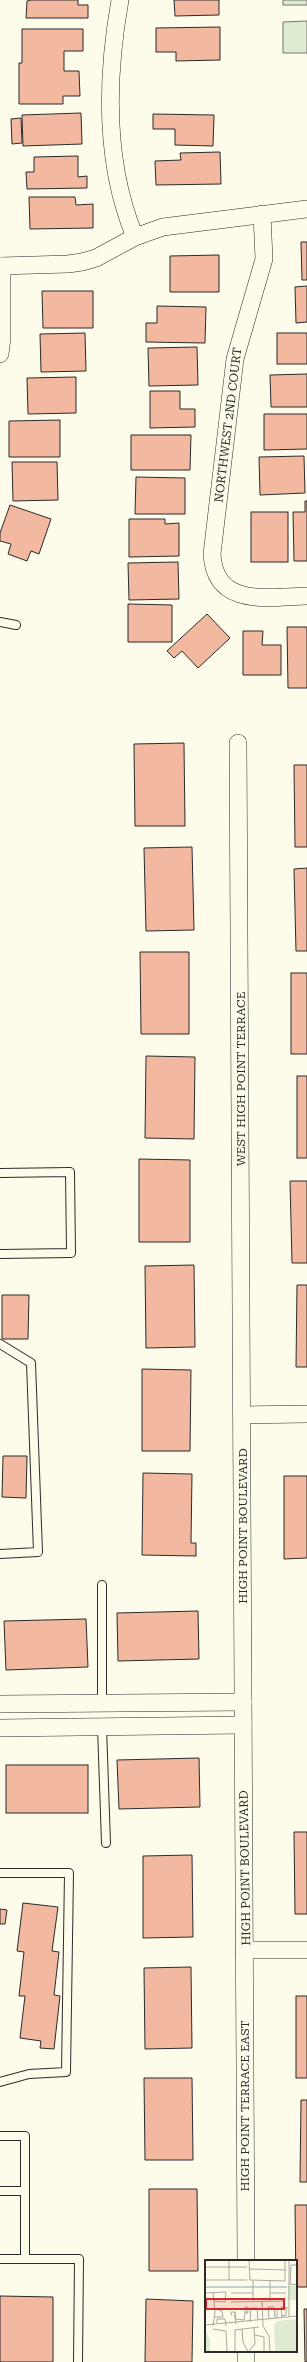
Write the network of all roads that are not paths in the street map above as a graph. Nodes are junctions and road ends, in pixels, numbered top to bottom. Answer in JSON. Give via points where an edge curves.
{"nodes":[{"id":1,"x":120,"y":0,"type":"edge"},
{"id":2,"x":307,"y":209,"type":"edge"},
{"id":3,"x":262,"y":214,"type":"junction"},
{"id":4,"x":135,"y":237,"type":"junction"},
{"id":5,"x":1,"y":266,"type":"edge"},
{"id":6,"x":0,"y":354,"type":"edge"},
{"id":7,"x":307,"y":596,"type":"edge"},
{"id":8,"x":0,"y":622,"type":"edge"},
{"id":9,"x":16,"y":625,"type":"dead end"},
{"id":10,"x":238,"y":743,"type":"dead end"},
{"id":11,"x":0,"y":1173,"type":"edge"},
{"id":12,"x":0,"y":1254,"type":"edge"},
{"id":13,"x":0,"y":1344,"type":"edge"},
{"id":14,"x":307,"y":1414,"type":"edge"},
{"id":15,"x":243,"y":1415,"type":"junction"},
{"id":16,"x":0,"y":1554,"type":"edge"},
{"id":17,"x":102,"y":1585,"type":"dead end"},
{"id":18,"x":243,"y":1702,"type":"junction"},
{"id":19,"x":102,"y":1703,"type":"junction"},
{"id":20,"x":0,"y":1704,"type":"edge"},
{"id":21,"x":243,"y":1725,"type":"junction"},
{"id":22,"x":102,"y":1727,"type":"junction"},
{"id":23,"x":0,"y":1728,"type":"edge"},
{"id":24,"x":106,"y":1843,"type":"dead end"},
{"id":25,"x":0,"y":1872,"type":"edge"},
{"id":26,"x":244,"y":1950,"type":"junction"},
{"id":27,"x":307,"y":1950,"type":"edge"},
{"id":28,"x":0,"y":2082,"type":"edge"},
{"id":29,"x":0,"y":2136,"type":"edge"},
{"id":30,"x":0,"y":2191,"type":"edge"},
{"id":31,"x":25,"y":2191,"type":"junction"},
{"id":32,"x":0,"y":2259,"type":"edge"},
{"id":33,"x":25,"y":2259,"type":"junction"},
{"id":34,"x":246,"y":2260,"type":"edge"},
{"id":35,"x":78,"y":2362,"type":"edge"}],
"edges":[{"from":1,"to":4,"type":"street","via":[[111,80],[111,131],[116,179]]},
{"from":2,"to":3,"type":"street"},
{"from":3,"to":4,"type":"street","via":[[163,227]]},
{"from":3,"to":7,"type":"street","name":"NORTHWEST 2ND COURT","via":[[264,259],[235,359],[212,554],[213,567],[218,579],[226,588],[238,595]]},
{"from":4,"to":5,"type":"street","via":[[109,252],[82,262]]},
{"from":5,"to":6,"type":"street"},
{"from":8,"to":9,"type":"lane"},
{"from":10,"to":15,"type":"street","name":"WEST HIGH POINT TERRACE"},
{"from":11,"to":12,"type":"lane","via":[[70,1172],[71,1253]]},
{"from":13,"to":16,"type":"lane","via":[[31,1363],[38,1552]]},
{"from":14,"to":15,"type":"street"},
{"from":15,"to":18,"type":"street","name":"HIGH POINT BOULEVARD"},
{"from":17,"to":19,"type":"lane"},
{"from":18,"to":19,"type":"street"},
{"from":18,"to":21,"type":"street","name":"HIGH POINT BOULEVARD"},
{"from":19,"to":20,"type":"street"},
{"from":21,"to":22,"type":"street"},
{"from":21,"to":26,"type":"street","name":"HIGH POINT BOULEVARD"},
{"from":22,"to":23,"type":"street"},
{"from":22,"to":24,"type":"lane"},
{"from":25,"to":28,"type":"lane","via":[[69,1873],[66,2072],[30,2074]]},
{"from":26,"to":27,"type":"street","name":"HIGH POINT BOULEVARD"},
{"from":26,"to":34,"type":"street","name":"HIGH POINT TERRACE EAST"},
{"from":29,"to":31,"type":"lane","via":[[25,2136]]},
{"from":30,"to":31,"type":"lane"},
{"from":31,"to":33,"type":"lane"},
{"from":32,"to":33,"type":"lane"},
{"from":33,"to":35,"type":"lane","via":[[80,2259]]}]}
